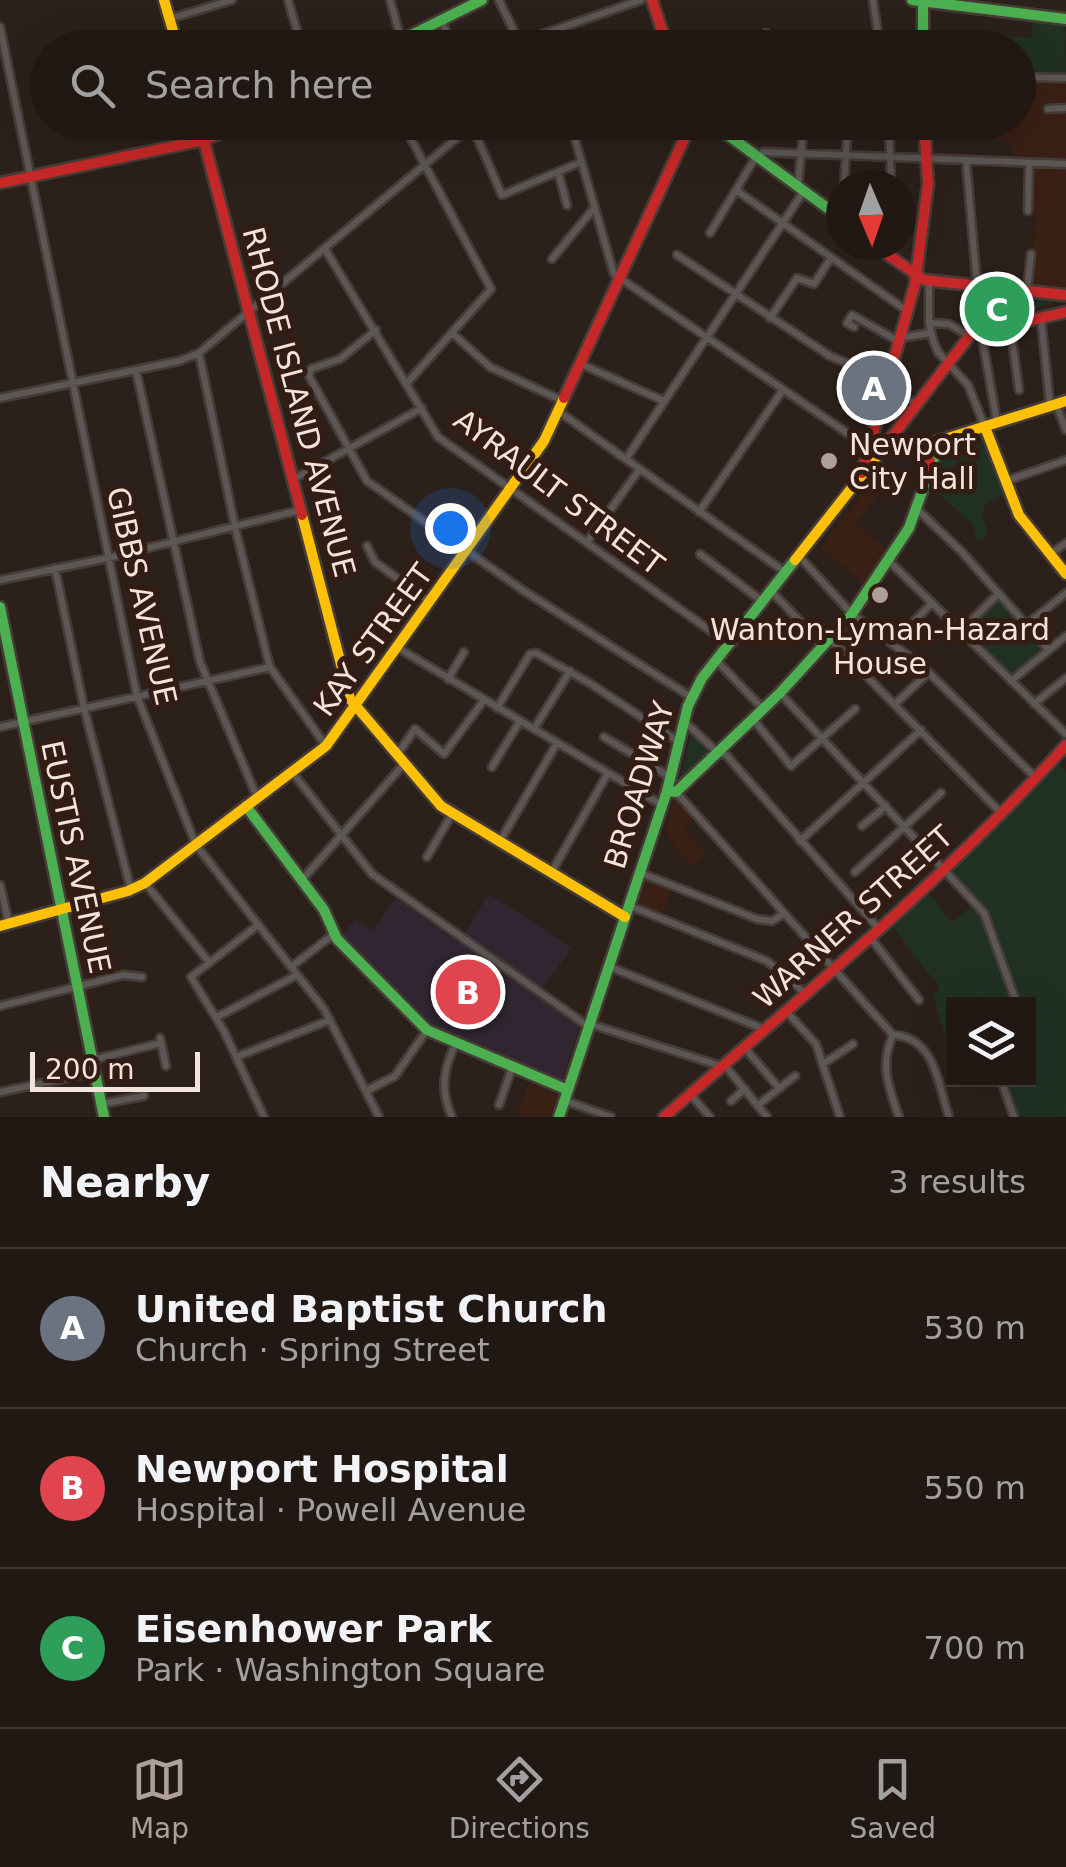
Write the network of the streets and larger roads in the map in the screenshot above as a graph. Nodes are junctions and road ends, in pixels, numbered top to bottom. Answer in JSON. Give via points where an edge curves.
{"nodes":[{"id":1,"x":164,"y":0,"type":"edge"},
{"id":2,"x":232,"y":0,"type":"edge"},
{"id":3,"x":288,"y":0,"type":"edge"},
{"id":4,"x":390,"y":0,"type":"edge"},
{"id":5,"x":499,"y":0,"type":"edge"},
{"id":6,"x":642,"y":0,"type":"edge"},
{"id":7,"x":652,"y":0,"type":"edge"},
{"id":8,"x":873,"y":0,"type":"edge"},
{"id":9,"x":476,"y":1,"type":"edge"},
{"id":10,"x":919,"y":1,"type":"edge"},
{"id":11,"x":1066,"y":18,"type":"edge"},
{"id":12,"x":170,"y":20,"type":"junction"},
{"id":13,"x":441,"y":20,"type":"junction"},
{"id":14,"x":0,"y":28,"type":"edge"},
{"id":15,"x":173,"y":30,"type":"edge"},
{"id":16,"x":297,"y":30,"type":"edge"},
{"id":17,"x":398,"y":30,"type":"edge"},
{"id":18,"x":420,"y":30,"type":"edge"},
{"id":19,"x":446,"y":30,"type":"edge"},
{"id":20,"x":514,"y":30,"type":"edge"},
{"id":21,"x":561,"y":30,"type":"edge"},
{"id":22,"x":662,"y":30,"type":"edge"},
{"id":23,"x":877,"y":30,"type":"edge"},
{"id":24,"x":921,"y":30,"type":"edge"},
{"id":25,"x":1036,"y":77,"type":"edge"},
{"id":26,"x":1066,"y":78,"type":"edge"},
{"id":27,"x":1066,"y":108,"type":"edge"},
{"id":28,"x":1048,"y":109,"type":"dead end"},
{"id":29,"x":204,"y":140,"type":"joint"},
{"id":30,"x":411,"y":140,"type":"edge"},
{"id":31,"x":456,"y":140,"type":"edge"},
{"id":32,"x":482,"y":140,"type":"edge"},
{"id":33,"x":575,"y":140,"type":"edge"},
{"id":34,"x":684,"y":140,"type":"edge"},
{"id":35,"x":735,"y":140,"type":"edge"},
{"id":36,"x":803,"y":140,"type":"edge"},
{"id":37,"x":847,"y":140,"type":"edge"},
{"id":38,"x":891,"y":140,"type":"edge"},
{"id":39,"x":925,"y":140,"type":"edge"},
{"id":40,"x":802,"y":152,"type":"junction"},
{"id":41,"x":846,"y":154,"type":"junction"},
{"id":42,"x":757,"y":156,"type":"junction"},
{"id":43,"x":892,"y":156,"type":"junction"},
{"id":44,"x":926,"y":158,"type":"junction"},
{"id":45,"x":966,"y":160,"type":"junction"},
{"id":46,"x":582,"y":162,"type":"junction"},
{"id":47,"x":1029,"y":162,"type":"junction"},
{"id":48,"x":1066,"y":164,"type":"edge"},
{"id":49,"x":423,"y":166,"type":"junction"},
{"id":50,"x":845,"y":170,"type":"edge"},
{"id":51,"x":892,"y":170,"type":"edge"},
{"id":52,"x":558,"y":172,"type":"junction"},
{"id":53,"x":30,"y":177,"type":"junction"},
{"id":54,"x":0,"y":184,"type":"edge"},
{"id":55,"x":801,"y":189,"type":"junction"},
{"id":56,"x":736,"y":190,"type":"junction"},
{"id":57,"x":567,"y":205,"type":"dead end"},
{"id":58,"x":826,"y":207,"type":"edge"},
{"id":59,"x":594,"y":208,"type":"junction"},
{"id":60,"x":1028,"y":211,"type":"dead end"},
{"id":61,"x":782,"y":224,"type":"junction"},
{"id":62,"x":710,"y":233,"type":"dead end"},
{"id":63,"x":326,"y":249,"type":"junction"},
{"id":64,"x":1031,"y":254,"type":"dead end"},
{"id":65,"x":677,"y":255,"type":"dead end"},
{"id":66,"x":826,"y":255,"type":"edge"},
{"id":67,"x":552,"y":259,"type":"dead end"},
{"id":68,"x":830,"y":260,"type":"edge"},
{"id":69,"x":834,"y":260,"type":"edge"},
{"id":70,"x":896,"y":260,"type":"edge"},
{"id":71,"x":915,"y":275,"type":"junction"},
{"id":72,"x":620,"y":280,"type":"junction"},
{"id":73,"x":929,"y":281,"type":"junction"},
{"id":74,"x":977,"y":286,"type":"junction"},
{"id":75,"x":1027,"y":291,"type":"junction"},
{"id":76,"x":735,"y":294,"type":"junction"},
{"id":77,"x":1063,"y":294,"type":"edge"},
{"id":78,"x":907,"y":310,"type":"junction"},
{"id":79,"x":1064,"y":312,"type":"edge"},
{"id":80,"x":249,"y":313,"type":"junction"},
{"id":81,"x":1040,"y":316,"type":"junction"},
{"id":82,"x":770,"y":318,"type":"junction"},
{"id":83,"x":928,"y":322,"type":"junction"},
{"id":84,"x":1009,"y":324,"type":"junction"},
{"id":85,"x":854,"y":327,"type":"dead end"},
{"id":86,"x":376,"y":330,"type":"junction"},
{"id":87,"x":452,"y":333,"type":"junction"},
{"id":88,"x":930,"y":333,"type":"junction"},
{"id":89,"x":975,"y":333,"type":"junction"},
{"id":90,"x":705,"y":339,"type":"junction"},
{"id":91,"x":899,"y":339,"type":"junction"},
{"id":92,"x":199,"y":353,"type":"junction"},
{"id":93,"x":581,"y":364,"type":"junction"},
{"id":94,"x":949,"y":364,"type":"junction"},
{"id":95,"x":136,"y":370,"type":"junction"},
{"id":96,"x":888,"y":380,"type":"junction"},
{"id":97,"x":72,"y":383,"type":"junction"},
{"id":98,"x":408,"y":383,"type":"junction"},
{"id":99,"x":782,"y":390,"type":"junction"},
{"id":100,"x":1019,"y":390,"type":"dead end"},
{"id":101,"x":859,"y":395,"type":"dead end"},
{"id":102,"x":0,"y":398,"type":"edge"},
{"id":103,"x":883,"y":398,"type":"junction"},
{"id":104,"x":664,"y":401,"type":"junction"},
{"id":105,"x":917,"y":403,"type":"junction"},
{"id":106,"x":1058,"y":404,"type":"edge"},
{"id":107,"x":560,"y":406,"type":"junction"},
{"id":108,"x":422,"y":408,"type":"junction"},
{"id":109,"x":997,"y":422,"type":"junction"},
{"id":110,"x":985,"y":427,"type":"junction"},
{"id":111,"x":1066,"y":430,"type":"edge"},
{"id":112,"x":940,"y":441,"type":"junction"},
{"id":113,"x":887,"y":443,"type":"junction"},
{"id":114,"x":349,"y":448,"type":"junction"},
{"id":115,"x":869,"y":448,"type":"junction"},
{"id":116,"x":912,"y":448,"type":"junction"},
{"id":117,"x":626,"y":459,"type":"junction"},
{"id":118,"x":1066,"y":460,"type":"edge"},
{"id":119,"x":932,"y":468,"type":"junction"},
{"id":120,"x":639,"y":470,"type":"junction"},
{"id":121,"x":861,"y":476,"type":"junction"},
{"id":122,"x":292,"y":480,"type":"junction"},
{"id":123,"x":1006,"y":482,"type":"junction"},
{"id":124,"x":510,"y":488,"type":"junction"},
{"id":125,"x":300,"y":510,"type":"junction"},
{"id":126,"x":918,"y":510,"type":"junction"},
{"id":127,"x":699,"y":512,"type":"junction"},
{"id":128,"x":235,"y":528,"type":"junction"},
{"id":129,"x":173,"y":542,"type":"junction"},
{"id":130,"x":586,"y":542,"type":"junction"},
{"id":131,"x":1066,"y":543,"type":"edge"},
{"id":132,"x":368,"y":546,"type":"dead end"},
{"id":133,"x":466,"y":552,"type":"junction"},
{"id":134,"x":700,"y":554,"type":"dead end"},
{"id":135,"x":1050,"y":554,"type":"junction"},
{"id":136,"x":799,"y":556,"type":"junction"},
{"id":137,"x":108,"y":558,"type":"junction"},
{"id":138,"x":888,"y":560,"type":"junction"},
{"id":139,"x":55,"y":568,"type":"junction"},
{"id":140,"x":786,"y":573,"type":"junction"},
{"id":141,"x":1066,"y":574,"type":"edge"},
{"id":142,"x":0,"y":580,"type":"edge"},
{"id":143,"x":998,"y":592,"type":"junction"},
{"id":144,"x":774,"y":593,"type":"junction"},
{"id":145,"x":1066,"y":593,"type":"edge"},
{"id":146,"x":431,"y":602,"type":"junction"},
{"id":147,"x":763,"y":602,"type":"junction"},
{"id":148,"x":932,"y":604,"type":"junction"},
{"id":149,"x":0,"y":608,"type":"edge"},
{"id":150,"x":852,"y":614,"type":"junction"},
{"id":151,"x":1026,"y":624,"type":"junction"},
{"id":152,"x":960,"y":632,"type":"junction"},
{"id":153,"x":1066,"y":636,"type":"edge"},
{"id":154,"x":893,"y":643,"type":"junction"},
{"id":155,"x":729,"y":644,"type":"junction"},
{"id":156,"x":828,"y":644,"type":"junction"},
{"id":157,"x":398,"y":648,"type":"junction"},
{"id":158,"x":1048,"y":649,"type":"junction"},
{"id":159,"x":464,"y":652,"type":"dead end"},
{"id":160,"x":716,"y":660,"type":"junction"},
{"id":161,"x":270,"y":667,"type":"junction"},
{"id":162,"x":570,"y":671,"type":"junction"},
{"id":163,"x":928,"y":673,"type":"junction"},
{"id":164,"x":448,"y":678,"type":"junction"},
{"id":165,"x":1066,"y":678,"type":"edge"},
{"id":166,"x":1011,"y":680,"type":"junction"},
{"id":167,"x":206,"y":681,"type":"junction"},
{"id":168,"x":780,"y":693,"type":"junction"},
{"id":169,"x":137,"y":696,"type":"junction"},
{"id":170,"x":691,"y":697,"type":"junction"},
{"id":171,"x":484,"y":700,"type":"junction"},
{"id":172,"x":895,"y":704,"type":"junction"},
{"id":173,"x":1034,"y":704,"type":"junction"},
{"id":174,"x":84,"y":708,"type":"junction"},
{"id":175,"x":355,"y":708,"type":"junction"},
{"id":176,"x":497,"y":708,"type":"junction"},
{"id":177,"x":763,"y":709,"type":"junction"},
{"id":178,"x":854,"y":709,"type":"dead end"},
{"id":179,"x":753,"y":719,"type":"junction"},
{"id":180,"x":520,"y":721,"type":"junction"},
{"id":181,"x":684,"y":721,"type":"junction"},
{"id":182,"x":23,"y":722,"type":"junction"},
{"id":183,"x":0,"y":727,"type":"edge"},
{"id":184,"x":534,"y":729,"type":"junction"},
{"id":185,"x":921,"y":730,"type":"junction"},
{"id":186,"x":1066,"y":734,"type":"edge"},
{"id":187,"x":604,"y":737,"type":"dead end"},
{"id":188,"x":822,"y":738,"type":"junction"},
{"id":189,"x":679,"y":742,"type":"junction"},
{"id":190,"x":557,"y":743,"type":"junction"},
{"id":191,"x":1066,"y":744,"type":"edge"},
{"id":192,"x":326,"y":746,"type":"junction"},
{"id":193,"x":720,"y":752,"type":"junction"},
{"id":194,"x":400,"y":760,"type":"junction"},
{"id":195,"x":492,"y":767,"type":"dead end"},
{"id":196,"x":292,"y":772,"type":"junction"},
{"id":197,"x":608,"y":774,"type":"junction"},
{"id":198,"x":671,"y":777,"type":"junction"},
{"id":199,"x":1036,"y":778,"type":"junction"},
{"id":200,"x":864,"y":783,"type":"junction"},
{"id":201,"x":671,"y":791,"type":"junction"},
{"id":202,"x":941,"y":793,"type":"dead end"},
{"id":203,"x":258,"y":797,"type":"junction"},
{"id":204,"x":662,"y":805,"type":"junction"},
{"id":205,"x":246,"y":806,"type":"junction"},
{"id":206,"x":886,"y":806,"type":"junction"},
{"id":207,"x":452,"y":814,"type":"junction"},
{"id":208,"x":1003,"y":815,"type":"junction"},
{"id":209,"x":862,"y":826,"type":"dead end"},
{"id":210,"x":905,"y":827,"type":"junction"},
{"id":211,"x":341,"y":836,"type":"junction"},
{"id":212,"x":800,"y":841,"type":"junction"},
{"id":213,"x":500,"y":842,"type":"junction"},
{"id":214,"x":196,"y":845,"type":"junction"},
{"id":215,"x":426,"y":856,"type":"dead end"},
{"id":216,"x":946,"y":870,"type":"junction"},
{"id":217,"x":551,"y":872,"type":"junction"},
{"id":218,"x":640,"y":872,"type":"junction"},
{"id":219,"x":855,"y":872,"type":"dead end"},
{"id":220,"x":302,"y":881,"type":"junction"},
{"id":221,"x":146,"y":883,"type":"junction"},
{"id":222,"x":0,"y":885,"type":"edge"},
{"id":223,"x":131,"y":890,"type":"junction"},
{"id":224,"x":62,"y":910,"type":"junction"},
{"id":225,"x":627,"y":911,"type":"junction"},
{"id":226,"x":783,"y":914,"type":"junction"},
{"id":227,"x":4,"y":925,"type":"edge"},
{"id":228,"x":258,"y":925,"type":"junction"},
{"id":229,"x":874,"y":933,"type":"junction"},
{"id":230,"x":335,"y":934,"type":"junction"},
{"id":231,"x":209,"y":962,"type":"junction"},
{"id":232,"x":292,"y":966,"type":"junction"},
{"id":233,"x":608,"y":967,"type":"junction"},
{"id":234,"x":834,"y":970,"type":"junction"},
{"id":235,"x":298,"y":975,"type":"junction"},
{"id":236,"x":142,"y":977,"type":"dead end"},
{"id":237,"x":77,"y":985,"type":"junction"},
{"id":238,"x":806,"y":993,"type":"junction"},
{"id":239,"x":1015,"y":997,"type":"edge"},
{"id":240,"x":919,"y":1000,"type":"dead end"},
{"id":241,"x":0,"y":1006,"type":"edge"},
{"id":242,"x":786,"y":1011,"type":"junction"},
{"id":243,"x":216,"y":1016,"type":"junction"},
{"id":244,"x":330,"y":1020,"type":"junction"},
{"id":245,"x":589,"y":1025,"type":"junction"},
{"id":246,"x":764,"y":1029,"type":"junction"},
{"id":247,"x":427,"y":1030,"type":"junction"},
{"id":248,"x":893,"y":1036,"type":"junction"},
{"id":249,"x":456,"y":1044,"type":"junction"},
{"id":250,"x":853,"y":1044,"type":"dead end"},
{"id":251,"x":744,"y":1047,"type":"junction"},
{"id":252,"x":236,"y":1057,"type":"junction"},
{"id":253,"x":823,"y":1064,"type":"junction"},
{"id":254,"x":93,"y":1066,"type":"junction"},
{"id":255,"x":166,"y":1066,"type":"dead end"},
{"id":256,"x":722,"y":1066,"type":"junction"},
{"id":257,"x":512,"y":1068,"type":"junction"},
{"id":258,"x":795,"y":1076,"type":"dead end"},
{"id":259,"x":1003,"y":1087,"type":"edge"},
{"id":260,"x":779,"y":1088,"type":"junction"},
{"id":261,"x":745,"y":1090,"type":"junction"},
{"id":262,"x":366,"y":1091,"type":"junction"},
{"id":263,"x":0,"y":1092,"type":"edge"},
{"id":264,"x":690,"y":1094,"type":"junction"},
{"id":265,"x":566,"y":1095,"type":"junction"},
{"id":266,"x":144,"y":1096,"type":"dead end"},
{"id":267,"x":731,"y":1101,"type":"dead end"},
{"id":268,"x":101,"y":1104,"type":"junction"},
{"id":269,"x":499,"y":1105,"type":"dead end"},
{"id":270,"x":758,"y":1105,"type":"junction"},
{"id":271,"x":104,"y":1117,"type":"edge"},
{"id":272,"x":264,"y":1117,"type":"edge"},
{"id":273,"x":379,"y":1117,"type":"edge"},
{"id":274,"x":452,"y":1117,"type":"edge"},
{"id":275,"x":559,"y":1117,"type":"edge"},
{"id":276,"x":610,"y":1117,"type":"edge"},
{"id":277,"x":664,"y":1117,"type":"edge"},
{"id":278,"x":710,"y":1117,"type":"edge"},
{"id":279,"x":767,"y":1117,"type":"edge"},
{"id":280,"x":840,"y":1117,"type":"edge"},
{"id":281,"x":899,"y":1117,"type":"edge"},
{"id":282,"x":949,"y":1117,"type":"edge"},
{"id":283,"x":1014,"y":1117,"type":"edge"}],
"edges":[{"from":1,"to":12,"type":"street"},
{"from":2,"to":12,"type":"street"},
{"from":3,"to":16,"type":"street"},
{"from":4,"to":17,"type":"street"},
{"from":5,"to":20,"type":"street"},
{"from":6,"to":21,"type":"street"},
{"from":7,"to":22,"type":"street"},
{"from":8,"to":23,"type":"street"},
{"from":9,"to":13,"type":"street"},
{"from":10,"to":11,"type":"street"},
{"from":10,"to":24,"type":"street"},
{"from":12,"to":15,"type":"street"},
{"from":13,"to":18,"type":"street"},
{"from":13,"to":19,"type":"street"},
{"from":14,"to":53,"type":"street","name":"GIBBS AVENUE"},
{"from":25,"to":26,"type":"street"},
{"from":27,"to":28,"type":"street"},
{"from":29,"to":53,"type":"street"},
{"from":29,"to":80,"type":"street","name":"RHODE ISLAND AVENUE"},
{"from":30,"to":49,"type":"street"},
{"from":31,"to":49,"type":"street"},
{"from":32,"to":52,"type":"street","via":[[502,195]]},
{"from":33,"to":46,"type":"street"},
{"from":34,"to":72,"type":"street","name":"KAY STREET"},
{"from":35,"to":42,"type":"street"},
{"from":36,"to":40,"type":"street"},
{"from":37,"to":41,"type":"street"},
{"from":38,"to":43,"type":"street"},
{"from":39,"to":44,"type":"street"},
{"from":40,"to":41,"type":"street"},
{"from":40,"to":42,"type":"street"},
{"from":40,"to":55,"type":"street"},
{"from":41,"to":43,"type":"street"},
{"from":41,"to":50,"type":"street"},
{"from":42,"to":55,"type":"street"},
{"from":42,"to":56,"type":"street"},
{"from":43,"to":44,"type":"street"},
{"from":43,"to":51,"type":"street"},
{"from":44,"to":45,"type":"street"},
{"from":44,"to":71,"type":"street"},
{"from":45,"to":47,"type":"street"},
{"from":45,"to":74,"type":"street"},
{"from":46,"to":52,"type":"street"},
{"from":46,"to":59,"type":"street"},
{"from":47,"to":48,"type":"street"},
{"from":47,"to":60,"type":"street"},
{"from":49,"to":63,"type":"street"},
{"from":49,"to":87,"type":"street","via":[[491,285]]},
{"from":52,"to":57,"type":"street"},
{"from":53,"to":54,"type":"street"},
{"from":53,"to":97,"type":"street","name":"GIBBS AVENUE"},
{"from":55,"to":58,"type":"street"},
{"from":55,"to":61,"type":"street"},
{"from":56,"to":61,"type":"street"},
{"from":56,"to":62,"type":"street"},
{"from":59,"to":67,"type":"street"},
{"from":59,"to":72,"type":"street"},
{"from":61,"to":66,"type":"street"},
{"from":61,"to":76,"type":"street"},
{"from":63,"to":80,"type":"street"},
{"from":63,"to":86,"type":"street","name":"AYRAULT STREET"},
{"from":64,"to":75,"type":"street"},
{"from":65,"to":76,"type":"street"},
{"from":68,"to":82,"type":"street","via":[[814,284],[797,278]]},
{"from":69,"to":78,"type":"street"},
{"from":70,"to":71,"type":"street"},
{"from":71,"to":73,"type":"street"},
{"from":71,"to":78,"type":"street"},
{"from":72,"to":90,"type":"street"},
{"from":72,"to":93,"type":"street","name":"KAY STREET"},
{"from":73,"to":74,"type":"street"},
{"from":73,"to":83,"type":"street"},
{"from":74,"to":75,"type":"street"},
{"from":75,"to":77,"type":"street"},
{"from":76,"to":82,"type":"street"},
{"from":76,"to":90,"type":"street"},
{"from":77,"to":79,"type":"street"},
{"from":78,"to":91,"type":"street"},
{"from":79,"to":81,"type":"street"},
{"from":80,"to":92,"type":"street"},
{"from":80,"to":122,"type":"street","name":"RHODE ISLAND AVENUE"},
{"from":81,"to":84,"type":"street"},
{"from":81,"to":106,"type":"street"},
{"from":82,"to":96,"type":"street","via":[[830,356]]},
{"from":83,"to":88,"type":"street"},
{"from":83,"to":89,"type":"street"},
{"from":84,"to":89,"type":"street"},
{"from":84,"to":100,"type":"street"},
{"from":85,"to":91,"type":"street","via":[[847,323],[852,315]]},
{"from":86,"to":98,"type":"street","name":"AYRAULT STREET"},
{"from":86,"to":114,"type":"street","via":[[309,376]]},
{"from":87,"to":98,"type":"street"},
{"from":87,"to":107,"type":"street","via":[[490,367]]},
{"from":88,"to":91,"type":"street"},
{"from":88,"to":94,"type":"street"},
{"from":89,"to":94,"type":"street","name":"BROADWAY"},
{"from":89,"to":109,"type":"street"},
{"from":90,"to":99,"type":"street"},
{"from":90,"to":104,"type":"street"},
{"from":91,"to":96,"type":"street"},
{"from":92,"to":95,"type":"street"},
{"from":92,"to":128,"type":"street"},
{"from":93,"to":104,"type":"street"},
{"from":93,"to":107,"type":"street","name":"KAY STREET"},
{"from":94,"to":105,"type":"street","name":"BROADWAY"},
{"from":94,"to":110,"type":"street","via":[[968,385]]},
{"from":95,"to":97,"type":"street"},
{"from":95,"to":129,"type":"street"},
{"from":96,"to":103,"type":"street"},
{"from":97,"to":102,"type":"street"},
{"from":97,"to":137,"type":"street","name":"GIBBS AVENUE"},
{"from":98,"to":108,"type":"street","name":"AYRAULT STREET"},
{"from":99,"to":115,"type":"street"},
{"from":99,"to":127,"type":"street"},
{"from":101,"to":103,"type":"street"},
{"from":103,"to":105,"type":"street"},
{"from":103,"to":115,"type":"street"},
{"from":104,"to":117,"type":"street"},
{"from":105,"to":113,"type":"street","name":"BROADWAY"},
{"from":106,"to":109,"type":"street"},
{"from":106,"to":111,"type":"street"},
{"from":107,"to":117,"type":"street"},
{"from":107,"to":124,"type":"street","name":"KAY STREET"},
{"from":108,"to":114,"type":"street"},
{"from":108,"to":124,"type":"street","name":"AYRAULT STREET","via":[[438,437]]},
{"from":109,"to":110,"type":"street"},
{"from":110,"to":112,"type":"street"},
{"from":110,"to":123,"type":"street"},
{"from":112,"to":116,"type":"street"},
{"from":112,"to":119,"type":"street"},
{"from":113,"to":116,"type":"street"},
{"from":113,"to":121,"type":"street","name":"BROADWAY"},
{"from":114,"to":122,"type":"street"},
{"from":114,"to":133,"type":"street","via":[[367,481]]},
{"from":115,"to":121,"type":"street"},
{"from":116,"to":119,"type":"street","via":[[928,453]]},
{"from":117,"to":120,"type":"street"},
{"from":118,"to":123,"type":"street"},
{"from":119,"to":126,"type":"street"},
{"from":120,"to":127,"type":"street"},
{"from":120,"to":130,"type":"street"},
{"from":121,"to":136,"type":"street","name":"BROADWAY"},
{"from":122,"to":125,"type":"street","name":"RHODE ISLAND AVENUE"},
{"from":123,"to":135,"type":"street","via":[[1019,514]]},
{"from":124,"to":130,"type":"street","name":"AYRAULT STREET"},
{"from":124,"to":133,"type":"street","name":"KAY STREET"},
{"from":125,"to":128,"type":"street"},
{"from":125,"to":175,"type":"street","name":"RHODE ISLAND AVENUE"},
{"from":126,"to":138,"type":"street"},
{"from":126,"to":143,"type":"street"},
{"from":127,"to":140,"type":"street"},
{"from":128,"to":129,"type":"street"},
{"from":128,"to":161,"type":"street"},
{"from":129,"to":137,"type":"street"},
{"from":129,"to":167,"type":"street"},
{"from":130,"to":155,"type":"street","name":"AYRAULT STREET"},
{"from":131,"to":135,"type":"street"},
{"from":132,"to":146,"type":"street","via":[[375,562]]},
{"from":133,"to":146,"type":"street","name":"KAY STREET"},
{"from":133,"to":170,"type":"street"},
{"from":134,"to":147,"type":"street"},
{"from":135,"to":141,"type":"street"},
{"from":136,"to":140,"type":"street","name":"BROADWAY"},
{"from":136,"to":150,"type":"street"},
{"from":137,"to":139,"type":"street"},
{"from":137,"to":169,"type":"street","name":"GIBBS AVENUE"},
{"from":138,"to":148,"type":"street"},
{"from":138,"to":150,"type":"street"},
{"from":139,"to":142,"type":"street"},
{"from":139,"to":174,"type":"street"},
{"from":140,"to":144,"type":"street","name":"BROADWAY"},
{"from":143,"to":151,"type":"street"},
{"from":143,"to":152,"type":"street"},
{"from":144,"to":147,"type":"street","name":"BROADWAY"},
{"from":144,"to":156,"type":"street"},
{"from":145,"to":151,"type":"street"},
{"from":146,"to":157,"type":"street","name":"KAY STREET"},
{"from":147,"to":155,"type":"street","name":"BROADWAY"},
{"from":148,"to":152,"type":"street"},
{"from":148,"to":154,"type":"street"},
{"from":149,"to":182,"type":"street","name":"EUSTIS AVENUE"},
{"from":150,"to":154,"type":"street"},
{"from":150,"to":156,"type":"street"},
{"from":151,"to":158,"type":"street"},
{"from":152,"to":166,"type":"street"},
{"from":153,"to":158,"type":"street"},
{"from":154,"to":163,"type":"street"},
{"from":155,"to":160,"type":"street","name":"BROADWAY"},
{"from":156,"to":168,"type":"street"},
{"from":156,"to":172,"type":"street"},
{"from":157,"to":164,"type":"street"},
{"from":157,"to":175,"type":"street","name":"KAY STREET"},
{"from":158,"to":166,"type":"street"},
{"from":159,"to":164,"type":"street"},
{"from":160,"to":170,"type":"street","name":"BROADWAY"},
{"from":160,"to":177,"type":"street"},
{"from":161,"to":167,"type":"street"},
{"from":161,"to":192,"type":"street"},
{"from":162,"to":176,"type":"street","via":[[533,652]]},
{"from":162,"to":184,"type":"street"},
{"from":162,"to":189,"type":"street"},
{"from":163,"to":172,"type":"street"},
{"from":163,"to":199,"type":"street"},
{"from":164,"to":171,"type":"street"},
{"from":165,"to":173,"type":"street"},
{"from":166,"to":173,"type":"street"},
{"from":167,"to":169,"type":"street"},
{"from":167,"to":203,"type":"street"},
{"from":168,"to":177,"type":"street"},
{"from":168,"to":188,"type":"street"},
{"from":169,"to":174,"type":"street"},
{"from":169,"to":214,"type":"street","name":"GIBBS AVENUE"},
{"from":170,"to":181,"type":"street","name":"BROADWAY"},
{"from":171,"to":176,"type":"street"},
{"from":171,"to":194,"type":"street","via":[[444,754],[415,729]]},
{"from":172,"to":185,"type":"street"},
{"from":173,"to":186,"type":"street"},
{"from":174,"to":182,"type":"street"},
{"from":174,"to":223,"type":"street"},
{"from":175,"to":192,"type":"street","name":"KAY STREET"},
{"from":175,"to":194,"type":"street","name":"RHODE ISLAND AVENUE"},
{"from":176,"to":180,"type":"street"},
{"from":177,"to":179,"type":"street"},
{"from":178,"to":188,"type":"street"},
{"from":179,"to":188,"type":"street","via":[[791,766]]},
{"from":179,"to":193,"type":"street"},
{"from":180,"to":184,"type":"street"},
{"from":180,"to":195,"type":"street"},
{"from":181,"to":189,"type":"street","name":"BROADWAY"},
{"from":181,"to":193,"type":"street"},
{"from":182,"to":183,"type":"street"},
{"from":182,"to":224,"type":"street","name":"EUSTIS AVENUE"},
{"from":184,"to":190,"type":"street"},
{"from":185,"to":200,"type":"street"},
{"from":185,"to":208,"type":"street"},
{"from":187,"to":198,"type":"street"},
{"from":188,"to":200,"type":"street"},
{"from":189,"to":198,"type":"street","name":"BROADWAY"},
{"from":190,"to":197,"type":"street"},
{"from":190,"to":213,"type":"street"},
{"from":191,"to":199,"type":"street","name":"WARNER STREET"},
{"from":192,"to":196,"type":"street","name":"KAY STREET"},
{"from":193,"to":201,"type":"street"},
{"from":193,"to":212,"type":"street"},
{"from":194,"to":207,"type":"street","name":"RHODE ISLAND AVENUE"},
{"from":194,"to":211,"type":"street"},
{"from":196,"to":203,"type":"street","name":"KAY STREET"},
{"from":196,"to":211,"type":"street"},
{"from":197,"to":204,"type":"street"},
{"from":197,"to":217,"type":"street"},
{"from":198,"to":201,"type":"street","name":"BROADWAY"},
{"from":199,"to":208,"type":"street","name":"WARNER STREET"},
{"from":200,"to":206,"type":"street"},
{"from":200,"to":212,"type":"street"},
{"from":201,"to":204,"type":"street","name":"BROADWAY"},
{"from":201,"to":226,"type":"street"},
{"from":202,"to":210,"type":"street"},
{"from":203,"to":205,"type":"street","name":"KAY STREET"},
{"from":204,"to":218,"type":"street","name":"BROADWAY"},
{"from":205,"to":214,"type":"street","name":"KAY STREET"},
{"from":205,"to":220,"type":"street"},
{"from":206,"to":209,"type":"street"},
{"from":206,"to":210,"type":"street"},
{"from":207,"to":213,"type":"street","name":"RHODE ISLAND AVENUE"},
{"from":207,"to":215,"type":"street"},
{"from":208,"to":216,"type":"street","name":"WARNER STREET"},
{"from":210,"to":216,"type":"street"},
{"from":210,"to":219,"type":"street"},
{"from":211,"to":220,"type":"street"},
{"from":211,"to":245,"type":"street","via":[[372,874]]},
{"from":212,"to":229,"type":"street"},
{"from":213,"to":217,"type":"street","name":"RHODE ISLAND AVENUE"},
{"from":214,"to":221,"type":"street","name":"KAY STREET"},
{"from":214,"to":228,"type":"street","name":"GIBBS AVENUE"},
{"from":216,"to":229,"type":"street","name":"WARNER STREET"},
{"from":216,"to":239,"type":"street","via":[[984,913]]},
{"from":217,"to":225,"type":"street","name":"RHODE ISLAND AVENUE"},
{"from":218,"to":225,"type":"street","name":"BROADWAY"},
{"from":218,"to":226,"type":"street","via":[[758,919]]},
{"from":220,"to":230,"type":"street"},
{"from":221,"to":223,"type":"street","name":"KAY STREET"},
{"from":221,"to":231,"type":"street"},
{"from":222,"to":227,"type":"street"},
{"from":223,"to":224,"type":"street","name":"KAY STREET"},
{"from":224,"to":227,"type":"street","name":"KAY STREET"},
{"from":224,"to":237,"type":"street","name":"EUSTIS AVENUE"},
{"from":225,"to":233,"type":"street","name":"BROADWAY"},
{"from":225,"to":238,"type":"street","via":[[766,961]]},
{"from":226,"to":234,"type":"street"},
{"from":228,"to":231,"type":"street"},
{"from":228,"to":232,"type":"street","name":"GIBBS AVENUE"},
{"from":229,"to":234,"type":"street","name":"WARNER STREET"},
{"from":229,"to":240,"type":"street"},
{"from":230,"to":232,"type":"street"},
{"from":230,"to":247,"type":"street"},
{"from":231,"to":243,"type":"street","via":[[191,978]]},
{"from":232,"to":235,"type":"street","name":"GIBBS AVENUE"},
{"from":233,"to":245,"type":"street","name":"BROADWAY"},
{"from":233,"to":246,"type":"street"},
{"from":234,"to":238,"type":"street","name":"WARNER STREET"},
{"from":234,"to":248,"type":"street"},
{"from":235,"to":243,"type":"street"},
{"from":235,"to":244,"type":"street","name":"GIBBS AVENUE"},
{"from":236,"to":237,"type":"street"},
{"from":237,"to":241,"type":"street"},
{"from":237,"to":254,"type":"street","name":"EUSTIS AVENUE"},
{"from":238,"to":242,"type":"street","name":"WARNER STREET"},
{"from":242,"to":246,"type":"street","name":"WARNER STREET"},
{"from":242,"to":253,"type":"street","via":[[816,1044]]},
{"from":243,"to":252,"type":"street"},
{"from":244,"to":252,"type":"street"},
{"from":244,"to":262,"type":"street","name":"GIBBS AVENUE"},
{"from":245,"to":256,"type":"street"},
{"from":245,"to":265,"type":"street","name":"BROADWAY"},
{"from":246,"to":251,"type":"street","name":"WARNER STREET"},
{"from":247,"to":249,"type":"street"},
{"from":247,"to":262,"type":"street","via":[[395,1076]]},
{"from":248,"to":281,"type":"street","via":[[885,1075]]},
{"from":248,"to":282,"type":"street","via":[[924,1048]]},
{"from":249,"to":257,"type":"street"},
{"from":249,"to":274,"type":"street","via":[[444,1077]]},
{"from":250,"to":253,"type":"street"},
{"from":251,"to":256,"type":"street","name":"WARNER STREET"},
{"from":251,"to":260,"type":"street"},
{"from":252,"to":272,"type":"street"},
{"from":253,"to":280,"type":"street"},
{"from":254,"to":255,"type":"street","via":[[160,1041]]},
{"from":254,"to":263,"type":"street"},
{"from":254,"to":268,"type":"street","name":"EUSTIS AVENUE"},
{"from":256,"to":261,"type":"street"},
{"from":256,"to":264,"type":"street","name":"WARNER STREET"},
{"from":257,"to":265,"type":"street"},
{"from":257,"to":269,"type":"street"},
{"from":258,"to":260,"type":"street"},
{"from":259,"to":283,"type":"street"},
{"from":260,"to":270,"type":"street"},
{"from":261,"to":267,"type":"street"},
{"from":261,"to":270,"type":"street"},
{"from":262,"to":273,"type":"street","name":"GIBBS AVENUE"},
{"from":264,"to":277,"type":"street","name":"WARNER STREET"},
{"from":264,"to":278,"type":"street"},
{"from":265,"to":275,"type":"street","name":"BROADWAY"},
{"from":265,"to":276,"type":"street"},
{"from":266,"to":268,"type":"street"},
{"from":268,"to":271,"type":"street","name":"EUSTIS AVENUE"},
{"from":270,"to":279,"type":"street"}]}
